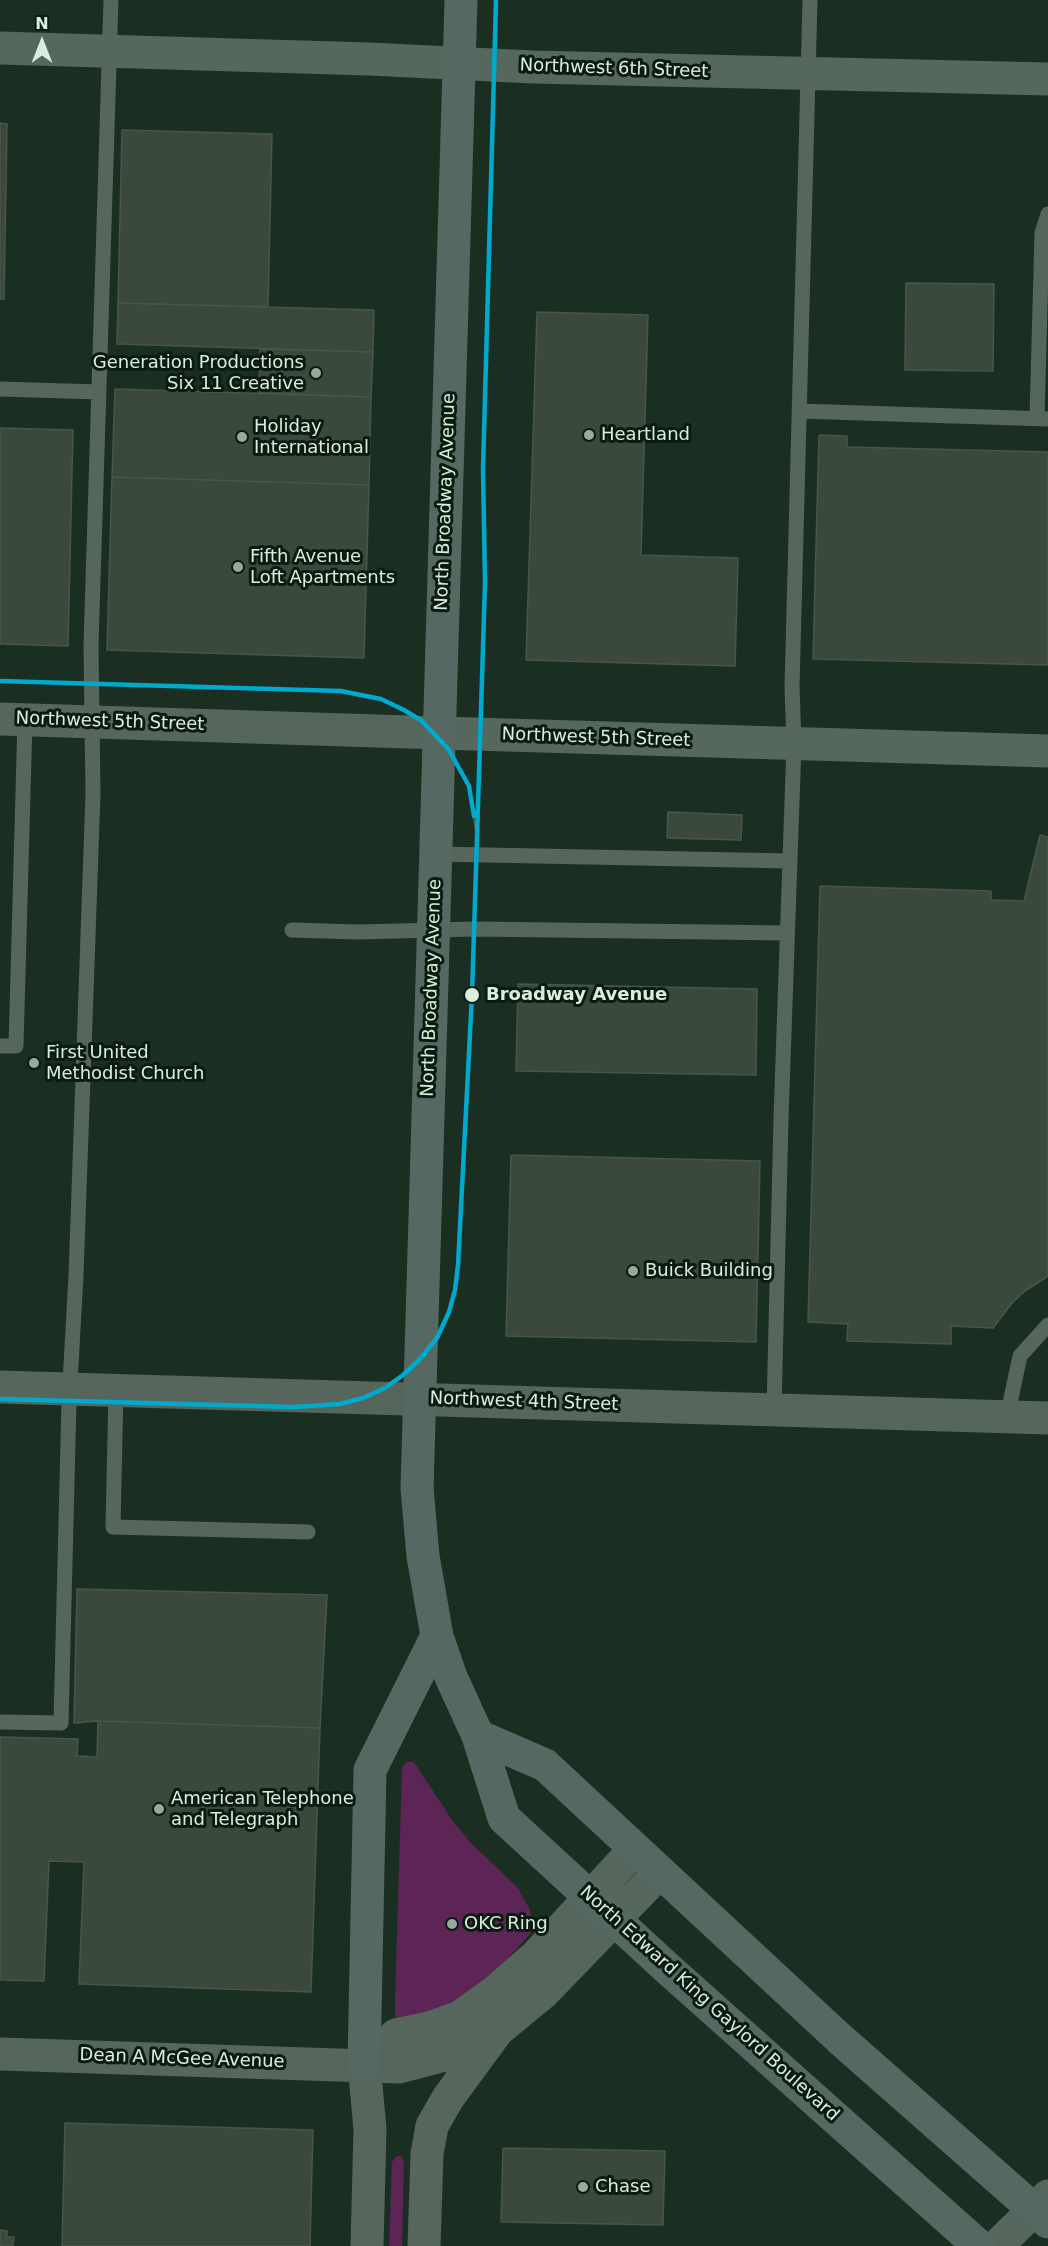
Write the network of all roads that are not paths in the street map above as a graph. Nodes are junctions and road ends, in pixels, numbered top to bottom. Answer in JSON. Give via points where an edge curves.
{"nodes":[{"id":1,"x":111,"y":0,"type":"edge"},
{"id":2,"x":461,"y":0,"type":"edge"},
{"id":3,"x":810,"y":0,"type":"edge"},
{"id":4,"x":0,"y":48,"type":"edge"},
{"id":5,"x":109,"y":52,"type":"junction"},
{"id":6,"x":459,"y":63,"type":"junction"},
{"id":7,"x":808,"y":75,"type":"junction"},
{"id":8,"x":1048,"y":79,"type":"edge"},
{"id":9,"x":1048,"y":214,"type":"edge"},
{"id":10,"x":0,"y":389,"type":"edge"},
{"id":11,"x":99,"y":392,"type":"junction"},
{"id":12,"x":799,"y":411,"type":"junction"},
{"id":13,"x":1043,"y":418,"type":"edge"},
{"id":14,"x":12,"y":719,"type":"edge"},
{"id":15,"x":92,"y":722,"type":"junction"},
{"id":16,"x":440,"y":733,"type":"junction"},
{"id":17,"x":794,"y":744,"type":"junction"},
{"id":18,"x":1048,"y":751,"type":"edge"},
{"id":19,"x":436,"y":854,"type":"junction"},
{"id":20,"x":790,"y":861,"type":"junction"},
{"id":21,"x":292,"y":930,"type":"dead end"},
{"id":22,"x":434,"y":930,"type":"junction"},
{"id":23,"x":787,"y":933,"type":"junction"},
{"id":24,"x":0,"y":1046,"type":"edge"},
{"id":25,"x":1048,"y":1325,"type":"edge"},
{"id":26,"x":0,"y":1387,"type":"edge"},
{"id":27,"x":70,"y":1389,"type":"junction"},
{"id":28,"x":116,"y":1390,"type":"junction"},
{"id":29,"x":419,"y":1399,"type":"junction"},
{"id":30,"x":774,"y":1409,"type":"junction"},
{"id":31,"x":1007,"y":1417,"type":"junction"},
{"id":32,"x":1048,"y":1418,"type":"edge"},
{"id":33,"x":308,"y":1532,"type":"dead end"},
{"id":34,"x":437,"y":1636,"type":"junction"},
{"id":35,"x":0,"y":1722,"type":"edge"},
{"id":36,"x":478,"y":1736,"type":"junction"},
{"id":37,"x":635,"y":1849,"type":"junction"},
{"id":38,"x":660,"y":1872,"type":"junction"},
{"id":39,"x":603,"y":1909,"type":"junction"},
{"id":40,"x":498,"y":2030,"type":"junction"},
{"id":41,"x":0,"y":2054,"type":"edge"},
{"id":42,"x":364,"y":2064,"type":"junction"},
{"id":43,"x":1045,"y":2208,"type":"edge"},
{"id":44,"x":367,"y":2246,"type":"edge"},
{"id":45,"x":424,"y":2246,"type":"edge"},
{"id":46,"x":979,"y":2246,"type":"edge"},
{"id":47,"x":996,"y":2246,"type":"edge"}],
"edges":[{"from":1,"to":5,"type":"lane"},
{"from":2,"to":6,"type":"main road","name":"North Broadway Avenue"},
{"from":3,"to":7,"type":"lane"},
{"from":4,"to":5,"type":"main road","name":"Northwest 6th Street"},
{"from":5,"to":6,"type":"main road","name":"Northwest 6th Street"},
{"from":5,"to":11,"type":"lane"},
{"from":6,"to":7,"type":"main road","name":"Northwest 6th Street"},
{"from":6,"to":16,"type":"main road","name":"North Broadway Avenue"},
{"from":7,"to":8,"type":"main road","name":"Northwest 6th Street"},
{"from":7,"to":12,"type":"lane"},
{"from":9,"to":13,"type":"lane","via":[[1042,233]]},
{"from":10,"to":11,"type":"lane"},
{"from":11,"to":15,"type":"lane"},
{"from":12,"to":13,"type":"lane"},
{"from":12,"to":17,"type":"lane"},
{"from":14,"to":15,"type":"street","name":"Northwest 5th Street"},
{"from":14,"to":24,"type":"lane","via":[[16,1046]]},
{"from":15,"to":16,"type":"street","name":"Northwest 5th Street"},
{"from":15,"to":27,"type":"lane","via":[[93,805]]},
{"from":16,"to":17,"type":"main road","name":"Northwest 5th Street"},
{"from":16,"to":19,"type":"main road","name":"North Broadway Avenue"},
{"from":17,"to":18,"type":"main road","name":"Northwest 5th Street"},
{"from":17,"to":20,"type":"lane"},
{"from":19,"to":20,"type":"lane"},
{"from":19,"to":22,"type":"main road","name":"North Broadway Avenue"},
{"from":20,"to":23,"type":"lane"},
{"from":21,"to":22,"type":"lane"},
{"from":22,"to":23,"type":"lane"},
{"from":22,"to":29,"type":"main road","name":"North Broadway Avenue"},
{"from":23,"to":30,"type":"lane"},
{"from":25,"to":31,"type":"lane","via":[[1020,1356]]},
{"from":26,"to":27,"type":"street","name":"Northwest 4th Street"},
{"from":27,"to":28,"type":"street","name":"Northwest 4th Street"},
{"from":27,"to":35,"type":"lane","via":[[61,1723]]},
{"from":28,"to":29,"type":"street","name":"Northwest 4th Street"},
{"from":28,"to":33,"type":"lane","via":[[113,1527]]},
{"from":29,"to":30,"type":"street","name":"Northwest 4th Street"},
{"from":29,"to":34,"type":"main road","name":"North Broadway Avenue","via":[[417,1488],[423,1557]]},
{"from":30,"to":31,"type":"street","name":"Northwest 4th Street"},
{"from":31,"to":32,"type":"street","name":"Northwest 4th Street"},
{"from":34,"to":36,"type":"main road","name":"North Broadway Avenue"},
{"from":34,"to":42,"type":"main road","via":[[370,1770]]},
{"from":36,"to":37,"type":"main road","via":[[545,1765]]},
{"from":36,"to":39,"type":"main road","name":"North Edward King Gaylord Boulevard","via":[[504,1818]]},
{"from":37,"to":38,"type":"main road"},
{"from":37,"to":39,"type":"street","name":"Dean A McGee Avenue"},
{"from":38,"to":39,"type":"street","name":"Dean A McGee Avenue"},
{"from":38,"to":43,"type":"main road","via":[[840,2039]]},
{"from":39,"to":40,"type":"street","name":"Dean A McGee Avenue","via":[[543,1993]]},
{"from":39,"to":42,"type":"street","name":"Dean A McGee Avenue","via":[[460,2017],[396,2035]]},
{"from":39,"to":46,"type":"main road","name":"North Edward King Gaylord Boulevard"},
{"from":40,"to":42,"type":"street","name":"Dean A McGee Avenue","via":[[448,2054],[399,2067]]},
{"from":40,"to":45,"type":"street","via":[[432,2126],[427,2154]]},
{"from":41,"to":42,"type":"street","name":"Dean A McGee Avenue"},
{"from":42,"to":44,"type":"street","via":[[370,2129]]},
{"from":43,"to":47,"type":"street"}]}
